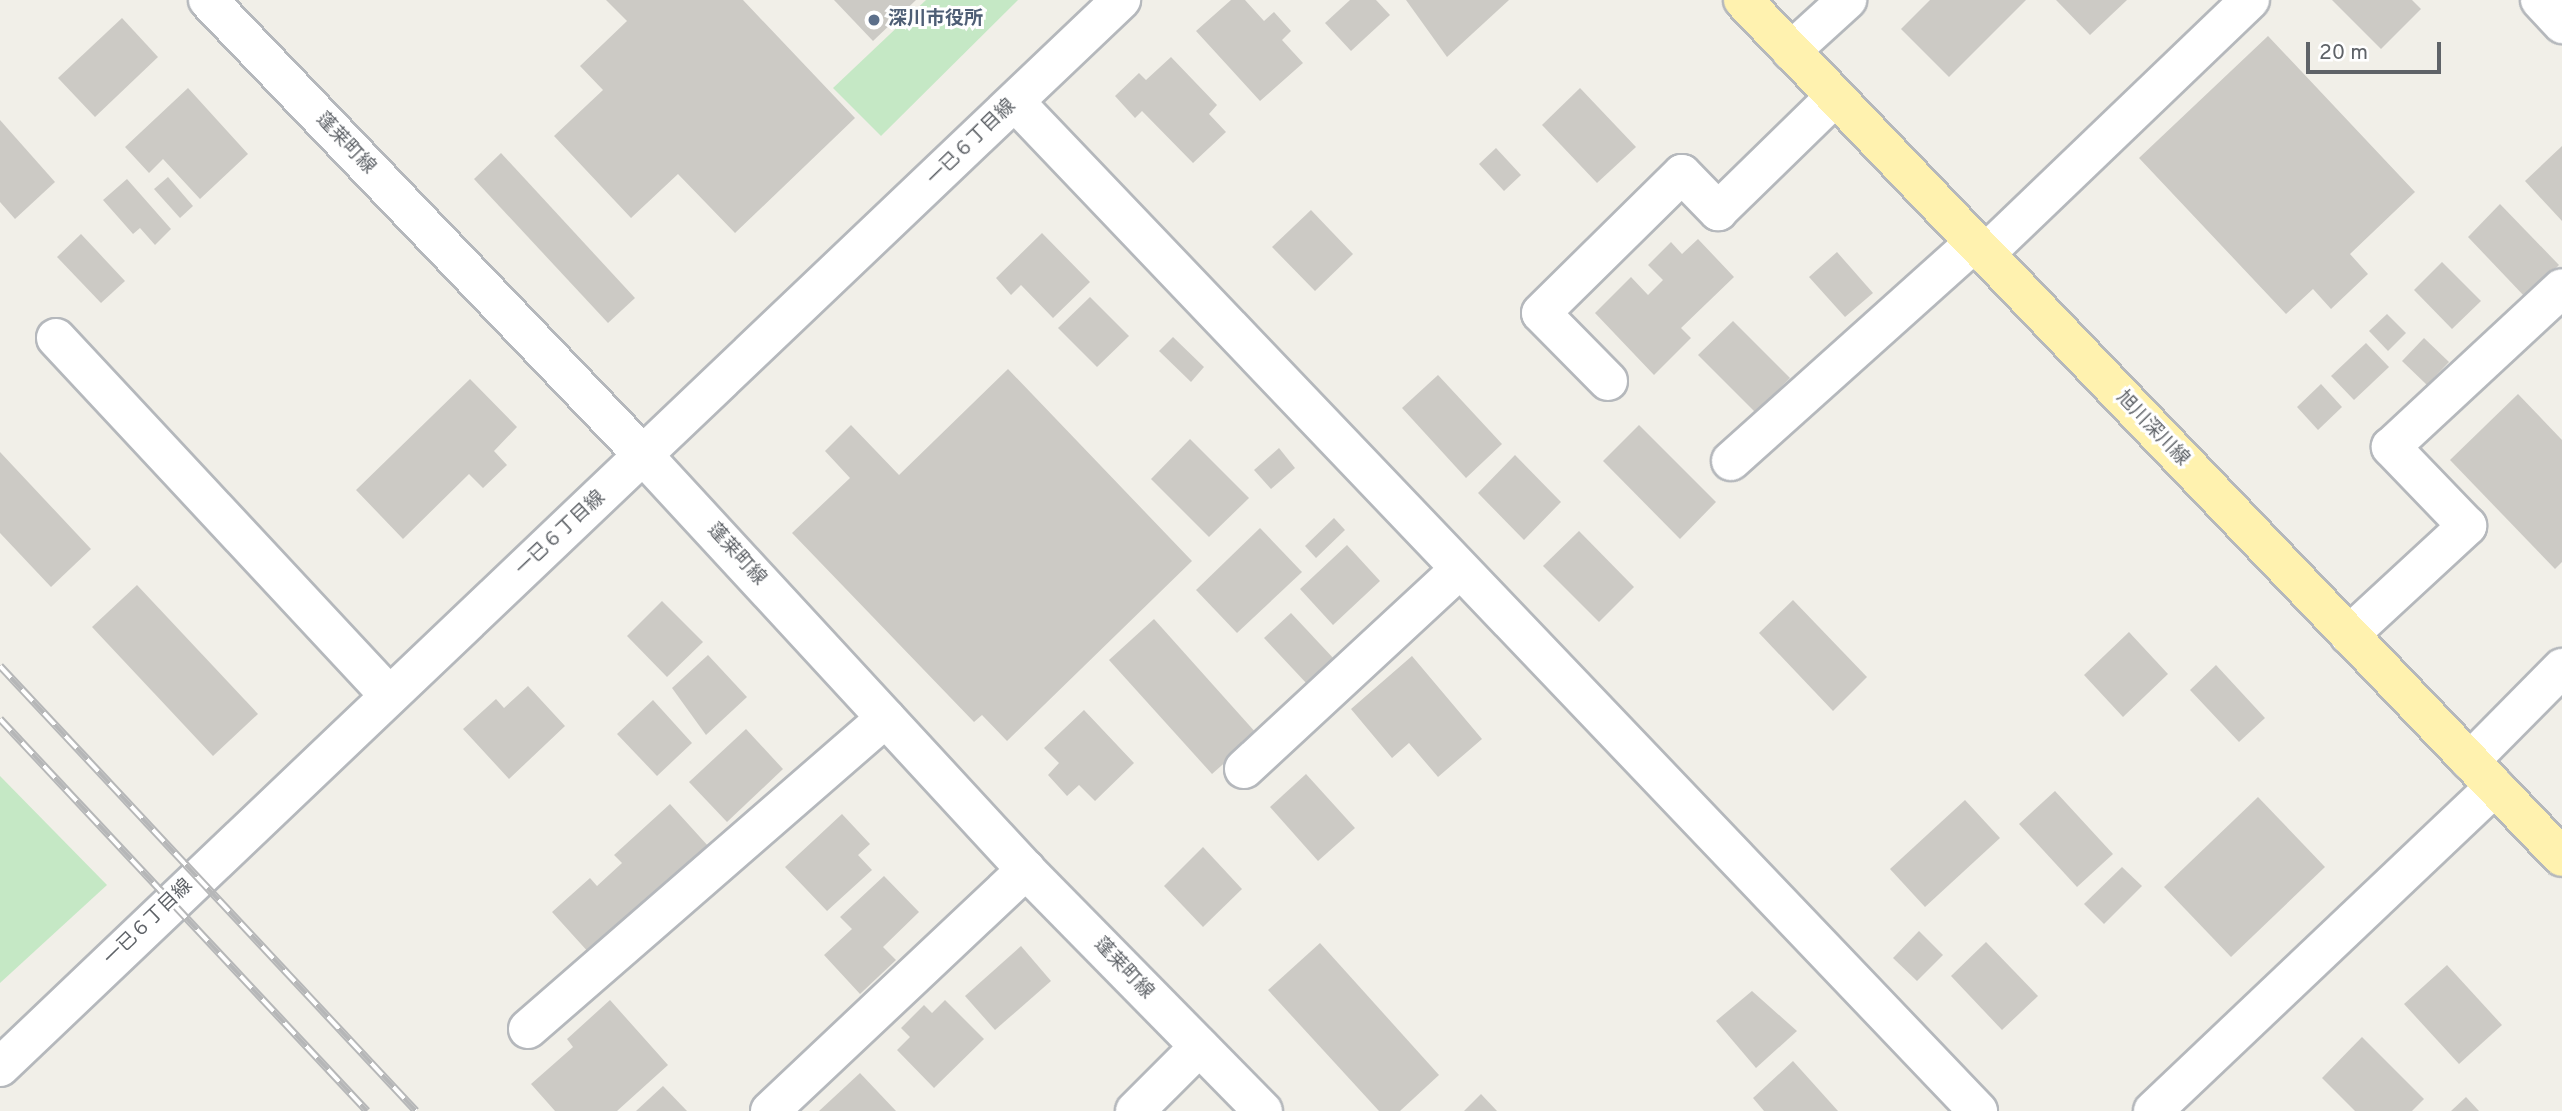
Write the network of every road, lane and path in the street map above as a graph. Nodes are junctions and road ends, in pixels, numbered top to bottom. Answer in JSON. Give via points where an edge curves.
{"nodes":[{"id":1,"x":208,"y":0,"type":"edge"},
{"id":2,"x":1121,"y":0,"type":"edge"},
{"id":3,"x":1743,"y":0,"type":"edge"},
{"id":4,"x":1847,"y":0,"type":"edge"},
{"id":5,"x":2250,"y":0,"type":"edge"},
{"id":6,"x":2540,"y":0,"type":"edge"},
{"id":7,"x":2562,"y":24,"type":"edge"},
{"id":8,"x":1791,"y":51,"type":"junction"},
{"id":9,"x":1835,"y":97,"type":"junction"},
{"id":10,"x":1016,"y":102,"type":"junction"},
{"id":11,"x":1980,"y":249,"type":"junction"},
{"id":12,"x":2562,"y":288,"type":"edge"},
{"id":13,"x":56,"y":338,"type":"dead end"},
{"id":14,"x":1608,"y":381,"type":"dead end"},
{"id":15,"x":644,"y":456,"type":"junction"},
{"id":16,"x":1731,"y":461,"type":"dead end"},
{"id":17,"x":1460,"y":569,"type":"junction"},
{"id":18,"x":2349,"y":635,"type":"junction"},
{"id":19,"x":2562,"y":668,"type":"edge"},
{"id":20,"x":388,"y":694,"type":"junction"},
{"id":21,"x":886,"y":718,"type":"junction"},
{"id":22,"x":1244,"y":769,"type":"dead end"},
{"id":23,"x":2482,"y":774,"type":"junction"},
{"id":24,"x":2562,"y":857,"type":"edge"},
{"id":25,"x":1026,"y":870,"type":"junction"},
{"id":26,"x":528,"y":1029,"type":"dead end"},
{"id":27,"x":1199,"y":1047,"type":"junction"},
{"id":28,"x":0,"y":1067,"type":"edge"},
{"id":29,"x":770,"y":1111,"type":"edge"},
{"id":30,"x":1135,"y":1111,"type":"edge"},
{"id":31,"x":1262,"y":1111,"type":"edge"},
{"id":32,"x":1978,"y":1111,"type":"edge"},
{"id":33,"x":2153,"y":1111,"type":"edge"}],
"edges":[{"from":1,"to":15,"type":"street","name":"蓬莱町線"},
{"from":2,"to":10,"type":"street","name":"一已６丁目線"},
{"from":3,"to":8,"type":"main road","name":"旭川深川線"},
{"from":4,"to":8,"type":"street"},
{"from":5,"to":11,"type":"street"},
{"from":6,"to":7,"type":"street"},
{"from":8,"to":9,"type":"main road","name":"旭川深川線"},
{"from":9,"to":11,"type":"main road","name":"旭川深川線"},
{"from":9,"to":14,"type":"street","via":[[1718,211],[1682,173],[1541,313]]},
{"from":10,"to":15,"type":"street","name":"一已６丁目線"},
{"from":10,"to":17,"type":"street"},
{"from":11,"to":16,"type":"street"},
{"from":11,"to":18,"type":"main road","name":"旭川深川線"},
{"from":12,"to":18,"type":"street","via":[[2391,447],[2467,526]]},
{"from":13,"to":20,"type":"street"},
{"from":15,"to":20,"type":"street","name":"一已６丁目線"},
{"from":15,"to":21,"type":"street","name":"蓬莱町線"},
{"from":17,"to":22,"type":"street"},
{"from":17,"to":32,"type":"street"},
{"from":18,"to":23,"type":"main road","name":"旭川深川線"},
{"from":19,"to":23,"type":"street"},
{"from":20,"to":28,"type":"street","name":"一已６丁目線"},
{"from":21,"to":25,"type":"street","name":"蓬莱町線"},
{"from":21,"to":26,"type":"street"},
{"from":23,"to":24,"type":"main road","name":"旭川深川線"},
{"from":23,"to":33,"type":"street"},
{"from":25,"to":27,"type":"street","name":"蓬莱町線"},
{"from":25,"to":29,"type":"street"},
{"from":27,"to":30,"type":"street"},
{"from":27,"to":31,"type":"street","name":"蓬莱町線"}]}
